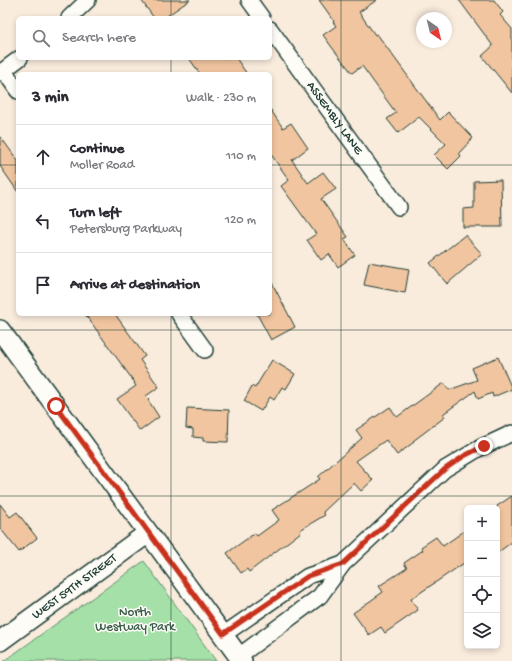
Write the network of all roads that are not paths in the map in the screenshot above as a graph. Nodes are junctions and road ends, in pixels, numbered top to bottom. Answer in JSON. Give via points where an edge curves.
{"nodes":[{"id":1,"x":88,"y":0,"type":"edge"},
{"id":2,"x":249,"y":0,"type":"edge"},
{"id":3,"x":71,"y":16,"type":"edge"},
{"id":4,"x":261,"y":16,"type":"edge"},
{"id":5,"x":272,"y":32,"type":"edge"},
{"id":6,"x":17,"y":60,"type":"edge"},
{"id":7,"x":2,"y":72,"type":"edge"},
{"id":8,"x":16,"y":89,"type":"edge"},
{"id":9,"x":399,"y":207,"type":"dead end"},
{"id":10,"x":180,"y":316,"type":"edge"},
{"id":11,"x":0,"y":330,"type":"edge"},
{"id":12,"x":205,"y":350,"type":"dead end"},
{"id":13,"x":512,"y":433,"type":"edge"},
{"id":14,"x":148,"y":533,"type":"junction"},
{"id":15,"x":343,"y":564,"type":"junction"},
{"id":16,"x":223,"y":634,"type":"junction"},
{"id":17,"x":0,"y":641,"type":"edge"},
{"id":18,"x":241,"y":659,"type":"edge"}],
"edges":[{"from":1,"to":3,"type":"street"},
{"from":2,"to":4,"type":"street"},
{"from":5,"to":9,"type":"street","name":"ASSEMBLY LANE"},
{"from":6,"to":7,"type":"street"},
{"from":7,"to":8,"type":"street"},
{"from":10,"to":12,"type":"street"},
{"from":11,"to":14,"type":"street"},
{"from":13,"to":15,"type":"street","via":[[445,469]]},
{"from":14,"to":16,"type":"street"},
{"from":14,"to":17,"type":"street","name":"WEST 59TH STREET"},
{"from":15,"to":16,"type":"street","via":[[308,576]]},
{"from":15,"to":18,"type":"street","via":[[320,596]]},
{"from":16,"to":18,"type":"street"}]}
